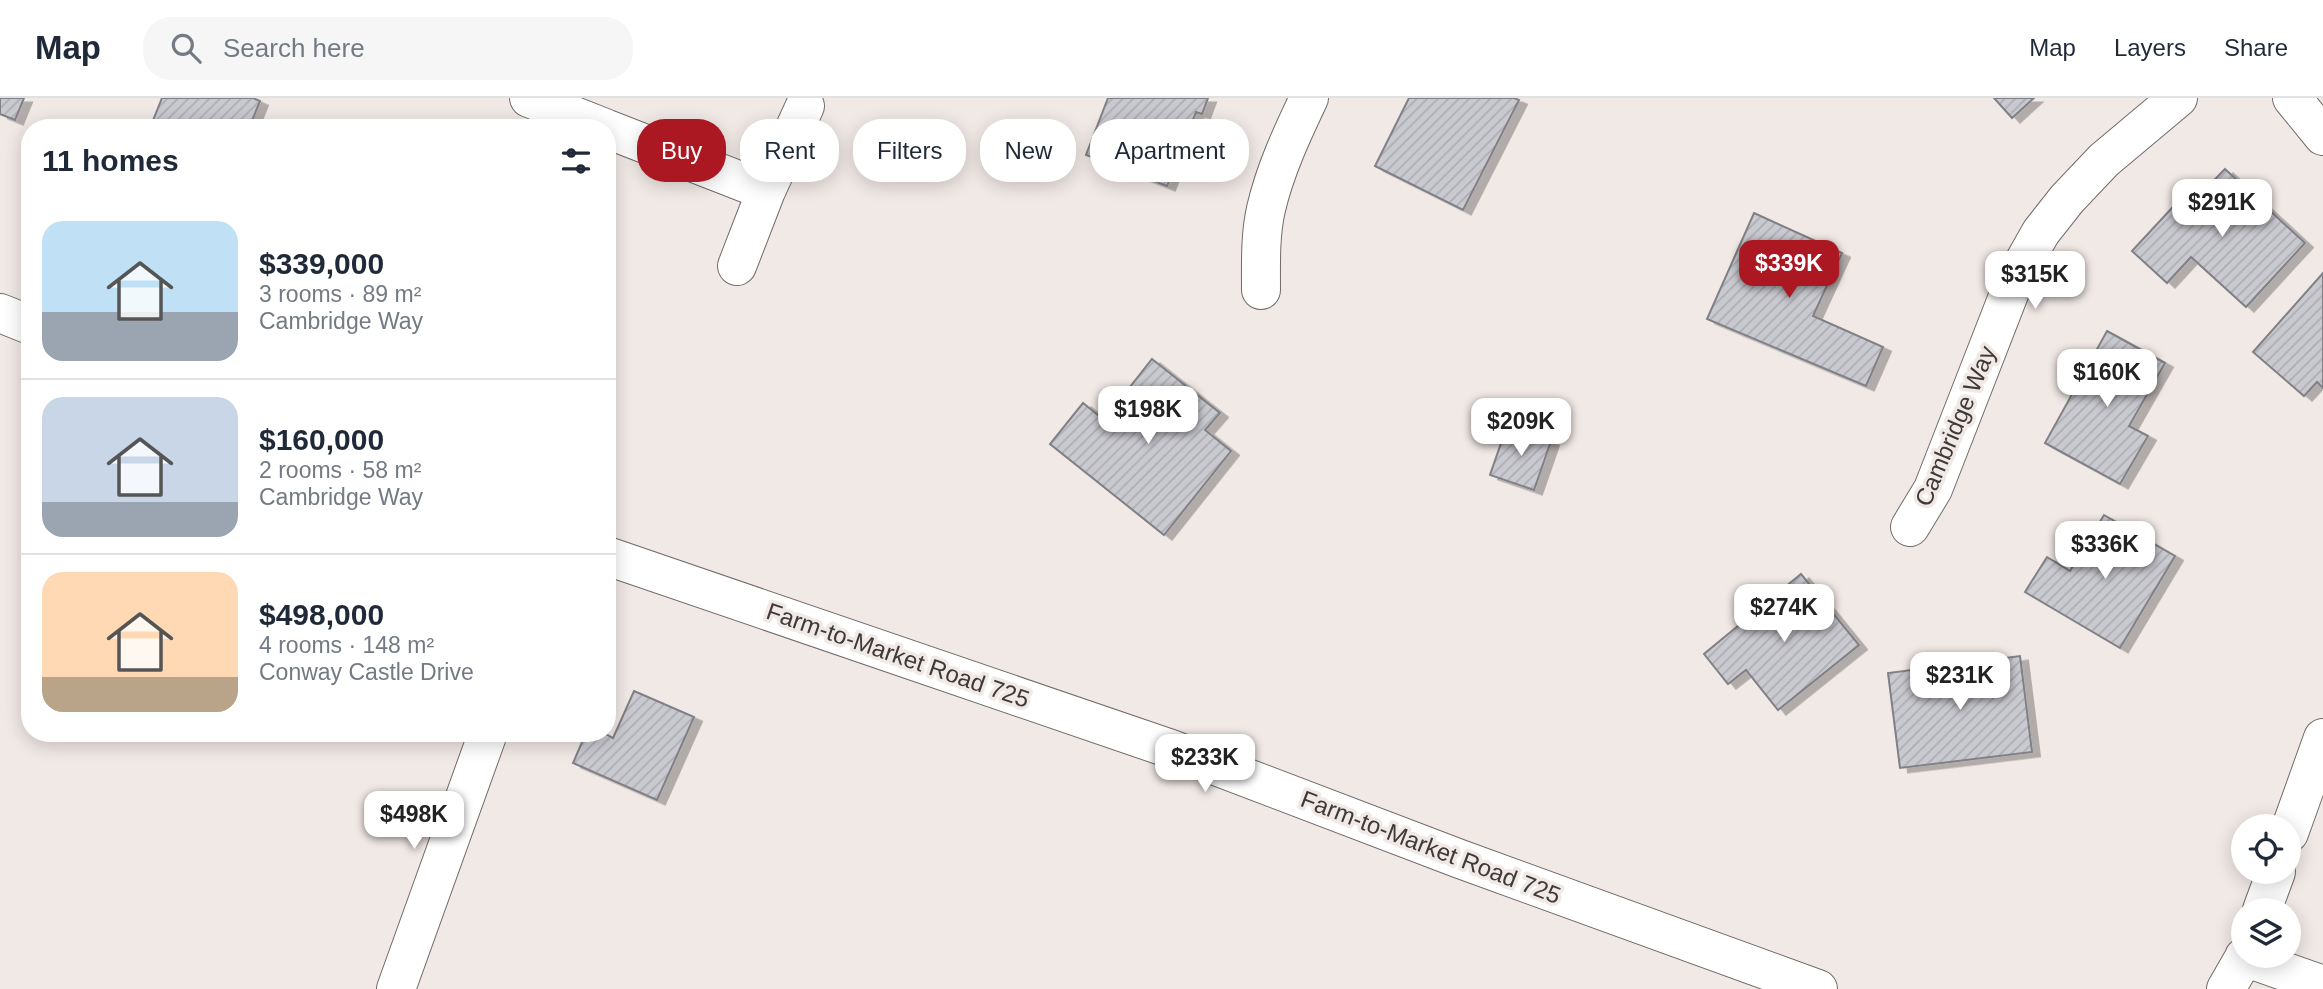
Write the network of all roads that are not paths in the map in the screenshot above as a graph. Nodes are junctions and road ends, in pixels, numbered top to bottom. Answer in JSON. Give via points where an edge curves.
{"nodes":[{"id":1,"x":529,"y":98,"type":"edge"},
{"id":2,"x":1309,"y":98,"type":"edge"},
{"id":3,"x":2178,"y":98,"type":"edge"},
{"id":4,"x":2292,"y":98,"type":"edge"},
{"id":5,"x":805,"y":106,"type":"dead end"},
{"id":6,"x":583,"y":119,"type":"edge"},
{"id":7,"x":616,"y":132,"type":"edge"},
{"id":8,"x":2323,"y":136,"type":"edge"},
{"id":9,"x":766,"y":191,"type":"junction"},
{"id":10,"x":737,"y":265,"type":"dead end"},
{"id":11,"x":1261,"y":290,"type":"dead end"},
{"id":12,"x":0,"y":313,"type":"edge"},
{"id":13,"x":21,"y":322,"type":"edge"},
{"id":14,"x":1910,"y":527,"type":"dead end"},
{"id":15,"x":616,"y":559,"type":"edge"},
{"id":16,"x":2323,"y":738,"type":"edge"},
{"id":17,"x":485,"y":742,"type":"edge"},
{"id":18,"x":2296,"y":814,"type":"edge"},
{"id":19,"x":2243,"y":968,"type":"edge"},
{"id":20,"x":2323,"y":985,"type":"edge"},
{"id":21,"x":396,"y":989,"type":"edge"},
{"id":22,"x":1818,"y":989,"type":"edge"}],
"edges":[{"from":1,"to":6,"type":"street"},
{"from":2,"to":11,"type":"street","via":[[1279,166],[1266,210]]},
{"from":3,"to":14,"type":"street","name":"Cambridge Way","via":[[2104,160],[2041,232],[2016,276],[1933,489]]},
{"from":4,"to":8,"type":"street"},
{"from":5,"to":9,"type":"street"},
{"from":7,"to":9,"type":"street"},
{"from":9,"to":10,"type":"street"},
{"from":12,"to":13,"type":"street"},
{"from":15,"to":22,"type":"street","name":"Farm-to-Market Road 725","via":[[1171,749]]},
{"from":16,"to":18,"type":"street"},
{"from":17,"to":21,"type":"street"},
{"from":19,"to":20,"type":"street"}]}
